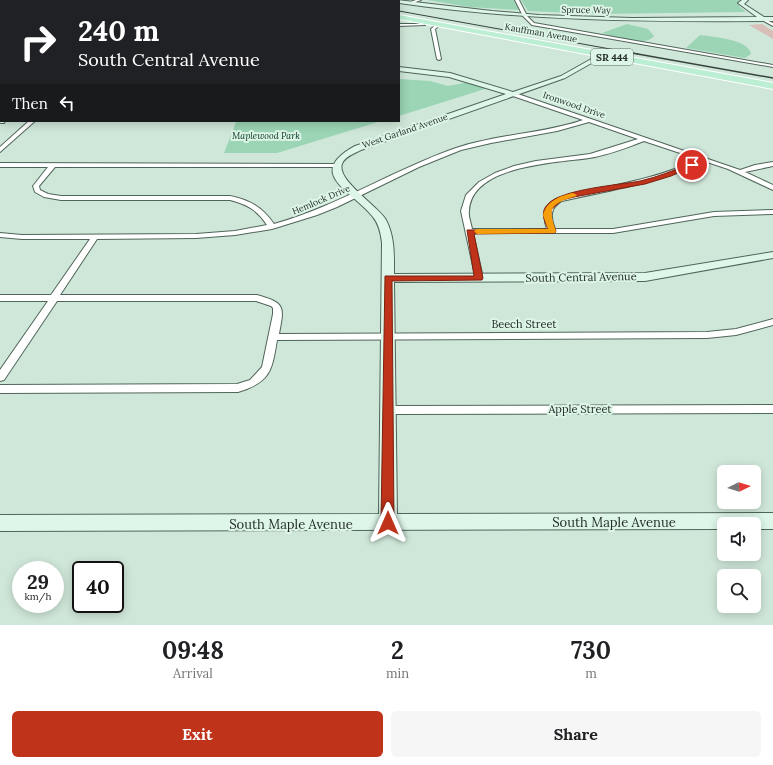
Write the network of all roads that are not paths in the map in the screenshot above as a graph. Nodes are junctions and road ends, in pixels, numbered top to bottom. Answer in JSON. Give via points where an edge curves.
{"nodes":[{"id":1,"x":418,"y":0,"type":"edge"},
{"id":2,"x":517,"y":0,"type":"edge"},
{"id":3,"x":745,"y":0,"type":"edge"},
{"id":4,"x":400,"y":1,"type":"edge"},
{"id":5,"x":412,"y":2,"type":"edge"},
{"id":6,"x":749,"y":11,"type":"junction"},
{"id":7,"x":525,"y":15,"type":"junction"},
{"id":8,"x":654,"y":16,"type":"junction"},
{"id":9,"x":730,"y":16,"type":"junction"},
{"id":10,"x":757,"y":16,"type":"junction"},
{"id":11,"x":773,"y":16,"type":"edge"},
{"id":12,"x":400,"y":17,"type":"edge"},
{"id":13,"x":763,"y":19,"type":"junction"},
{"id":14,"x":773,"y":19,"type":"edge"},
{"id":15,"x":636,"y":20,"type":"junction"},
{"id":16,"x":439,"y":24,"type":"junction"},
{"id":17,"x":773,"y":24,"type":"edge"},
{"id":18,"x":400,"y":25,"type":"edge"},
{"id":19,"x":423,"y":25,"type":"dead end"},
{"id":20,"x":602,"y":55,"type":"junction"},
{"id":21,"x":439,"y":59,"type":"dead end"},
{"id":22,"x":773,"y":66,"type":"edge"},
{"id":23,"x":400,"y":69,"type":"edge"},
{"id":24,"x":773,"y":86,"type":"edge"},
{"id":25,"x":512,"y":94,"type":"junction"},
{"id":26,"x":589,"y":120,"type":"junction"},
{"id":27,"x":31,"y":122,"type":"edge"},
{"id":28,"x":643,"y":139,"type":"junction"},
{"id":29,"x":0,"y":150,"type":"edge"},
{"id":30,"x":703,"y":159,"type":"junction"},
{"id":31,"x":773,"y":164,"type":"edge"},
{"id":32,"x":0,"y":165,"type":"edge"},
{"id":33,"x":53,"y":165,"type":"junction"},
{"id":34,"x":336,"y":165,"type":"junction"},
{"id":35,"x":740,"y":172,"type":"junction"},
{"id":36,"x":773,"y":188,"type":"edge"},
{"id":37,"x":356,"y":194,"type":"junction"},
{"id":38,"x":773,"y":212,"type":"edge"},
{"id":39,"x":272,"y":227,"type":"junction"},
{"id":40,"x":469,"y":231,"type":"junction"},
{"id":41,"x":552,"y":231,"type":"junction"},
{"id":42,"x":0,"y":235,"type":"edge"},
{"id":43,"x":95,"y":237,"type":"junction"},
{"id":44,"x":773,"y":255,"type":"edge"},
{"id":45,"x":388,"y":278,"type":"junction"},
{"id":46,"x":479,"y":278,"type":"junction"},
{"id":47,"x":0,"y":298,"type":"edge"},
{"id":48,"x":54,"y":298,"type":"junction"},
{"id":49,"x":773,"y":322,"type":"edge"},
{"id":50,"x":388,"y":336,"type":"junction"},
{"id":51,"x":273,"y":337,"type":"junction"},
{"id":52,"x":0,"y":378,"type":"edge"},
{"id":53,"x":0,"y":389,"type":"edge"},
{"id":54,"x":773,"y":409,"type":"edge"},
{"id":55,"x":388,"y":410,"type":"junction"},
{"id":56,"x":773,"y":521,"type":"edge"},
{"id":57,"x":0,"y":523,"type":"edge"},
{"id":58,"x":388,"y":523,"type":"junction"}],
"edges":[{"from":1,"to":5,"type":"street","name":"Spruce Way"},
{"from":1,"to":7,"type":"street","name":"Spruce Way"},
{"from":2,"to":7,"type":"street"},
{"from":3,"to":6,"type":"street","via":[[741,2],[742,5]]},
{"from":4,"to":5,"type":"street","name":"Spruce Way"},
{"from":5,"to":7,"type":"street","name":"Spruce Way","via":[[471,12]]},
{"from":6,"to":9,"type":"street","via":[[746,14]]},
{"from":6,"to":10,"type":"street"},
{"from":7,"to":8,"type":"street","name":"Spruce Way"},
{"from":7,"to":15,"type":"street","name":"Spruce Way"},
{"from":7,"to":22,"type":"street","via":[[528,21],[538,25]]},
{"from":8,"to":9,"type":"street","name":"Spruce Way"},
{"from":8,"to":15,"type":"street","via":[[655,18]]},
{"from":9,"to":10,"type":"street","name":"Spruce Way"},
{"from":10,"to":11,"type":"street","name":"Spruce Way"},
{"from":10,"to":13,"type":"street"},
{"from":12,"to":16,"type":"main road","name":"Kauffman Avenue","number":"SR 444"},
{"from":13,"to":14,"type":"street","name":"Spruce Way"},
{"from":13,"to":15,"type":"street","name":"Spruce Way"},
{"from":13,"to":17,"type":"street"},
{"from":16,"to":20,"type":"main road","name":"Kauffman Avenue","number":"SR 444"},
{"from":16,"to":21,"type":"street","via":[[433,29]]},
{"from":18,"to":19,"type":"street"},
{"from":20,"to":24,"type":"main road","name":"Kauffman Avenue","number":"SR 444"},
{"from":20,"to":25,"type":"street","name":"West Garland Avenue","via":[[569,74]]},
{"from":23,"to":25,"type":"street","name":"Ironwood Drive","via":[[456,76]]},
{"from":25,"to":26,"type":"street","name":"Ironwood Drive"},
{"from":25,"to":34,"type":"street","name":"West Garland Avenue","via":[[355,149]]},
{"from":26,"to":28,"type":"street","name":"Ironwood Drive"},
{"from":26,"to":37,"type":"street","name":"Hemlock Drive","via":[[562,129],[460,148]]},
{"from":27,"to":29,"type":"street"},
{"from":28,"to":30,"type":"street","name":"Ironwood Drive"},
{"from":28,"to":40,"type":"street","via":[[604,153],[519,167],[490,177],[476,186],[467,200],[465,211]]},
{"from":30,"to":35,"type":"street","name":"Ironwood Drive"},
{"from":30,"to":41,"type":"street","via":[[654,179],[560,199],[547,210],[547,219]]},
{"from":31,"to":35,"type":"street","via":[[755,166]]},
{"from":32,"to":33,"type":"street"},
{"from":33,"to":34,"type":"street"},
{"from":33,"to":39,"type":"street","via":[[36,186],[37,191],[46,196],[230,198],[248,202],[258,208]]},
{"from":34,"to":37,"type":"street","via":[[338,178]]},
{"from":35,"to":36,"type":"street","name":"Ironwood Drive"},
{"from":37,"to":39,"type":"street","name":"Hemlock Drive","via":[[311,215]]},
{"from":37,"to":45,"type":"street","via":[[378,215],[384,228],[388,243]]},
{"from":38,"to":41,"type":"street","via":[[714,214],[614,231]]},
{"from":39,"to":43,"type":"street","name":"Hemlock Drive","via":[[192,237]]},
{"from":40,"to":41,"type":"street"},
{"from":40,"to":46,"type":"street"},
{"from":42,"to":43,"type":"street","name":"Hemlock Drive"},
{"from":43,"to":48,"type":"street"},
{"from":44,"to":46,"type":"street","name":"South Central Avenue","via":[[676,274],[645,277]]},
{"from":45,"to":46,"type":"street","name":"South Central Avenue"},
{"from":45,"to":50,"type":"street"},
{"from":47,"to":48,"type":"street"},
{"from":48,"to":51,"type":"street","via":[[264,299],[274,304],[279,312]]},
{"from":48,"to":52,"type":"street"},
{"from":49,"to":50,"type":"street","name":"Beech Street","via":[[736,332],[707,335]]},
{"from":50,"to":51,"type":"street","name":"Beech Street"},
{"from":50,"to":55,"type":"street"},
{"from":51,"to":53,"type":"street","via":[[264,372],[254,382],[238,388]]},
{"from":54,"to":55,"type":"street","name":"Apple Street"},
{"from":55,"to":58,"type":"street"},
{"from":56,"to":58,"type":"street","name":"South Maple Avenue"},
{"from":57,"to":58,"type":"street","name":"South Maple Avenue"}]}
